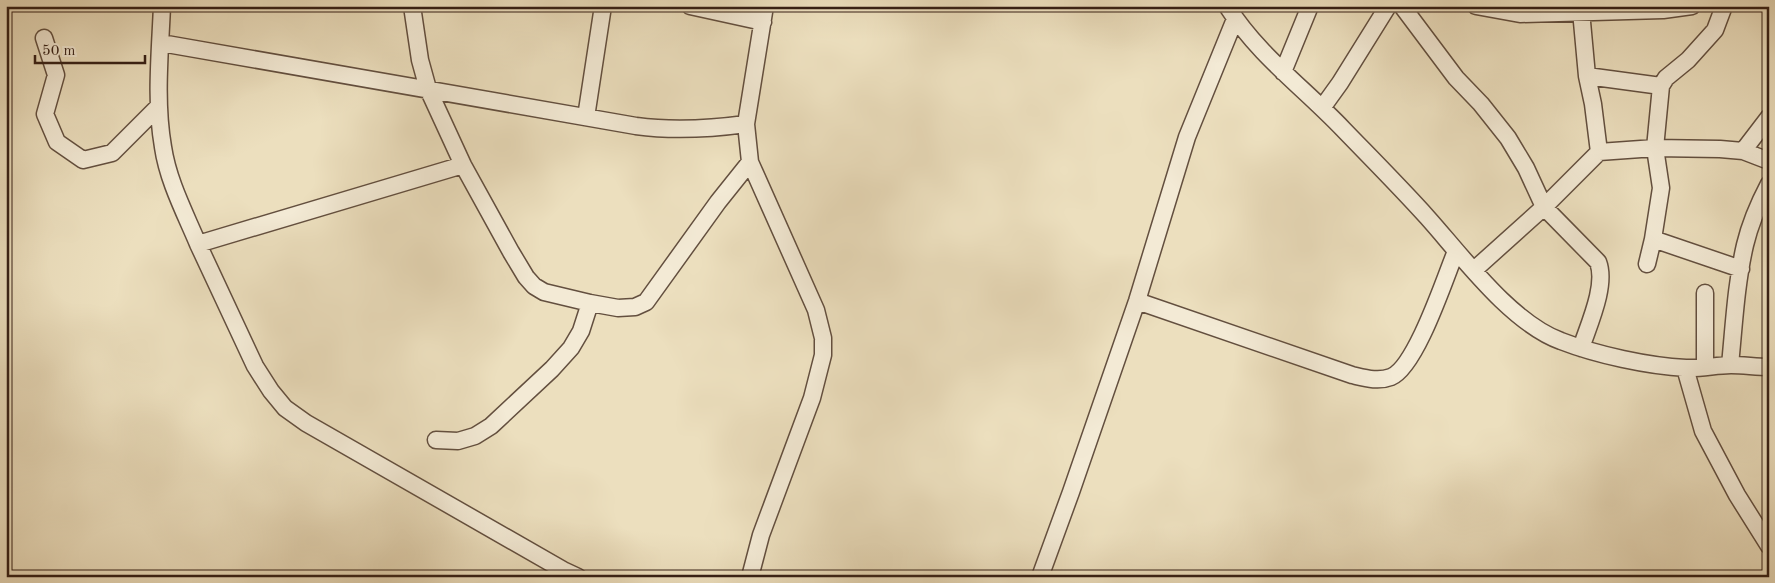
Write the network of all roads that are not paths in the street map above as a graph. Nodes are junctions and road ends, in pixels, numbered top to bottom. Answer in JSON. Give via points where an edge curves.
{"nodes":[{"id":1,"x":162,"y":6,"type":"edge"},
{"id":2,"x":412,"y":6,"type":"edge"},
{"id":3,"x":603,"y":6,"type":"edge"},
{"id":4,"x":690,"y":6,"type":"edge"},
{"id":5,"x":1310,"y":6,"type":"edge"},
{"id":6,"x":1388,"y":6,"type":"edge"},
{"id":7,"x":1402,"y":6,"type":"edge"},
{"id":8,"x":1476,"y":6,"type":"edge"},
{"id":9,"x":1692,"y":6,"type":"edge"},
{"id":10,"x":1724,"y":6,"type":"edge"},
{"id":11,"x":1553,"y":9,"type":"edge"},
{"id":12,"x":1581,"y":11,"type":"junction"},
{"id":13,"x":1231,"y":13,"type":"edge"},
{"id":14,"x":764,"y":14,"type":"edge"},
{"id":15,"x":44,"y":38,"type":"dead end"},
{"id":16,"x":160,"y":43,"type":"junction"},
{"id":17,"x":1283,"y":72,"type":"junction"},
{"id":18,"x":1587,"y":76,"type":"junction"},
{"id":19,"x":1661,"y":86,"type":"junction"},
{"id":20,"x":428,"y":89,"type":"junction"},
{"id":21,"x":158,"y":106,"type":"junction"},
{"id":22,"x":1322,"y":108,"type":"junction"},
{"id":23,"x":586,"y":117,"type":"junction"},
{"id":24,"x":1769,"y":117,"type":"edge"},
{"id":25,"x":746,"y":124,"type":"junction"},
{"id":26,"x":1655,"y":148,"type":"junction"},
{"id":27,"x":1744,"y":151,"type":"junction"},
{"id":28,"x":1599,"y":152,"type":"junction"},
{"id":29,"x":1769,"y":161,"type":"edge"},
{"id":30,"x":750,"y":162,"type":"junction"},
{"id":31,"x":463,"y":165,"type":"junction"},
{"id":32,"x":1769,"y":184,"type":"edge"},
{"id":33,"x":1544,"y":207,"type":"junction"},
{"id":34,"x":1653,"y":239,"type":"junction"},
{"id":35,"x":198,"y":244,"type":"junction"},
{"id":36,"x":1456,"y":251,"type":"junction"},
{"id":37,"x":1647,"y":264,"type":"dead end"},
{"id":38,"x":1741,"y":269,"type":"junction"},
{"id":39,"x":1474,"y":270,"type":"junction"},
{"id":40,"x":1705,"y":293,"type":"dead end"},
{"id":41,"x":1137,"y":301,"type":"junction"},
{"id":42,"x":590,"y":303,"type":"junction"},
{"id":43,"x":1581,"y":348,"type":"junction"},
{"id":44,"x":1730,"y":365,"type":"junction"},
{"id":45,"x":1705,"y":367,"type":"junction"},
{"id":46,"x":1769,"y":367,"type":"edge"},
{"id":47,"x":1686,"y":368,"type":"junction"},
{"id":48,"x":436,"y":440,"type":"dead end"},
{"id":49,"x":1769,"y":546,"type":"edge"},
{"id":50,"x":578,"y":577,"type":"edge"},
{"id":51,"x":750,"y":577,"type":"edge"},
{"id":52,"x":1040,"y":577,"type":"edge"}],
"edges":[{"from":1,"to":16,"type":"street"},
{"from":2,"to":20,"type":"street"},
{"from":3,"to":23,"type":"street"},
{"from":4,"to":14,"type":"street"},
{"from":5,"to":17,"type":"street"},
{"from":6,"to":22,"type":"street"},
{"from":7,"to":33,"type":"street","via":[[1456,78],[1508,138]]},
{"from":8,"to":11,"type":"street","via":[[1520,14]]},
{"from":9,"to":12,"type":"street","via":[[1663,10]]},
{"from":10,"to":19,"type":"street","via":[[1715,30]]},
{"from":11,"to":12,"type":"street"},
{"from":12,"to":18,"type":"street"},
{"from":13,"to":17,"type":"street"},
{"from":13,"to":41,"type":"street","via":[[1187,137]]},
{"from":14,"to":25,"type":"street"},
{"from":15,"to":21,"type":"street","via":[[56,75],[45,114],[57,142],[83,160],[112,153]]},
{"from":16,"to":20,"type":"street"},
{"from":16,"to":21,"type":"street"},
{"from":17,"to":22,"type":"street"},
{"from":18,"to":19,"type":"street"},
{"from":18,"to":28,"type":"street"},
{"from":19,"to":26,"type":"street"},
{"from":20,"to":23,"type":"street"},
{"from":20,"to":31,"type":"street"},
{"from":21,"to":35,"type":"street","via":[[163,149]]},
{"from":22,"to":36,"type":"street","via":[[1426,215]]},
{"from":23,"to":25,"type":"street","via":[[664,129],[722,128]]},
{"from":24,"to":27,"type":"street"},
{"from":25,"to":30,"type":"street"},
{"from":26,"to":27,"type":"street"},
{"from":26,"to":28,"type":"street"},
{"from":26,"to":34,"type":"street","via":[[1661,183]]},
{"from":27,"to":29,"type":"street"},
{"from":28,"to":33,"type":"street"},
{"from":30,"to":42,"type":"street","via":[[646,302],[618,308]]},
{"from":30,"to":51,"type":"street","via":[[816,310],[823,338],[823,355],[812,398],[761,535]]},
{"from":31,"to":35,"type":"street"},
{"from":31,"to":42,"type":"street","via":[[511,252],[534,286],[544,292]]},
{"from":32,"to":38,"type":"street","via":[[1750,227]]},
{"from":33,"to":39,"type":"street"},
{"from":33,"to":43,"type":"street","via":[[1592,255],[1601,270],[1594,308]]},
{"from":34,"to":37,"type":"street"},
{"from":34,"to":38,"type":"street"},
{"from":35,"to":50,"type":"street","via":[[255,366],[285,408],[306,423]]},
{"from":36,"to":39,"type":"street"},
{"from":36,"to":41,"type":"street","via":[[1415,351],[1402,369],[1383,379],[1352,375]]},
{"from":38,"to":44,"type":"street"},
{"from":39,"to":43,"type":"street","via":[[1512,310],[1542,333]]},
{"from":40,"to":45,"type":"street"},
{"from":41,"to":52,"type":"street"},
{"from":42,"to":48,"type":"street","via":[[581,331],[571,348],[491,426],[458,441]]},
{"from":43,"to":47,"type":"street"},
{"from":44,"to":45,"type":"street"},
{"from":44,"to":46,"type":"street"},
{"from":45,"to":47,"type":"street"},
{"from":47,"to":49,"type":"street","via":[[1703,431]]}]}
